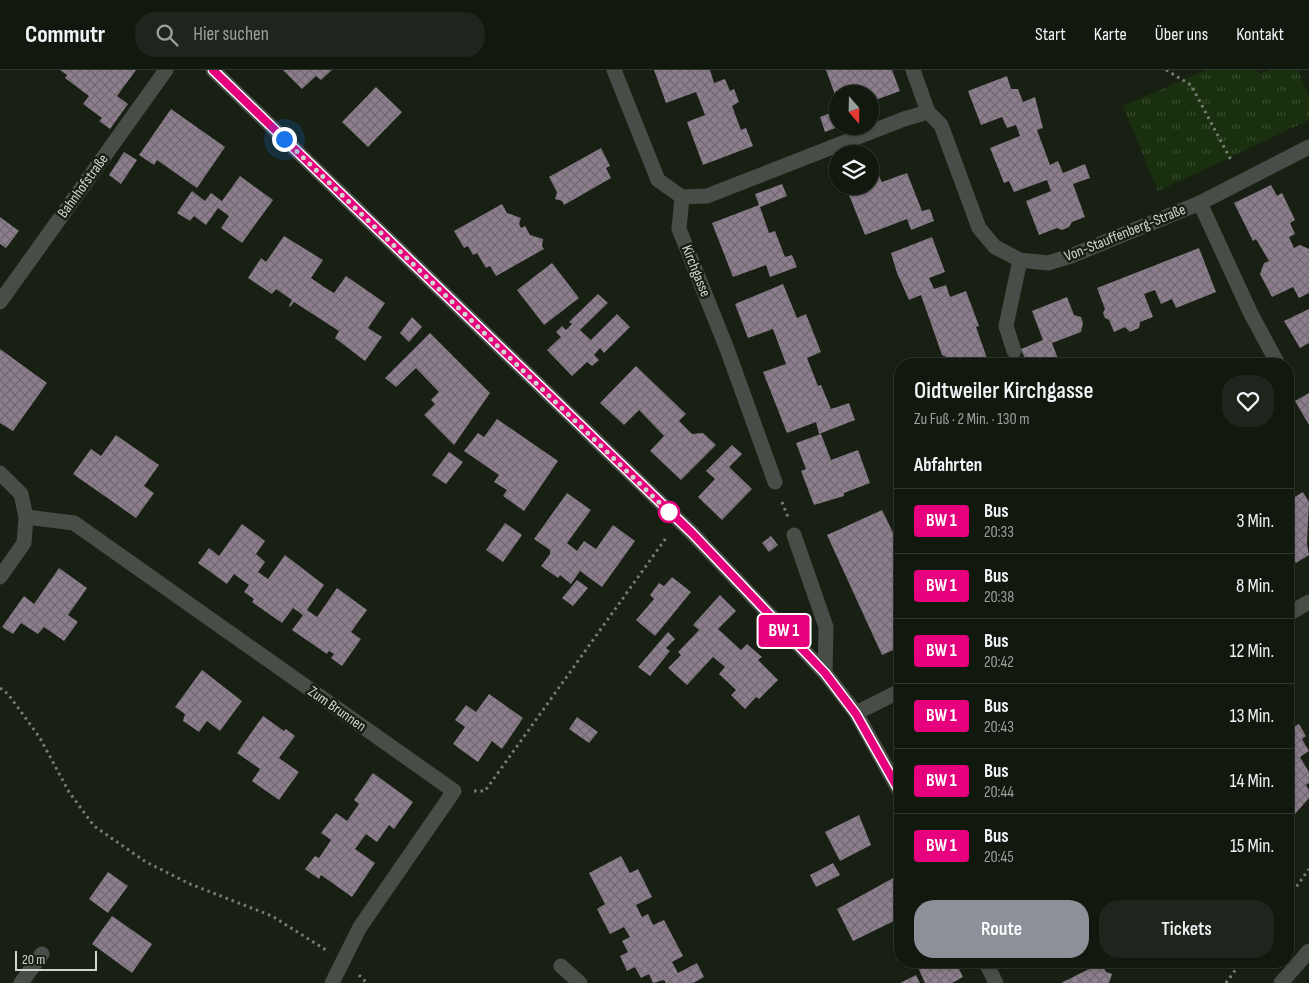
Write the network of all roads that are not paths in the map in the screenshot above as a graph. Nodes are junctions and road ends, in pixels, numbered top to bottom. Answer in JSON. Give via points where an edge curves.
{"nodes":[{"id":1,"x":166,"y":70,"type":"edge"},
{"id":2,"x":213,"y":70,"type":"edge"},
{"id":3,"x":614,"y":70,"type":"edge"},
{"id":4,"x":913,"y":70,"type":"edge"},
{"id":5,"x":928,"y":112,"type":"junction"},
{"id":6,"x":1309,"y":147,"type":"edge"},
{"id":7,"x":682,"y":197,"type":"junction"},
{"id":8,"x":1200,"y":203,"type":"junction"},
{"id":9,"x":1020,"y":260,"type":"junction"},
{"id":10,"x":0,"y":302,"type":"edge"},
{"id":11,"x":1014,"y":351,"type":"dead end"},
{"id":12,"x":1275,"y":358,"type":"edge"},
{"id":13,"x":0,"y":473,"type":"edge"},
{"id":14,"x":775,"y":482,"type":"road end"},
{"id":15,"x":26,"y":517,"type":"junction"},
{"id":16,"x":794,"y":535,"type":"road end"},
{"id":17,"x":0,"y":577,"type":"edge"},
{"id":18,"x":1309,"y":602,"type":"edge"},
{"id":19,"x":1294,"y":611,"type":"edge"},
{"id":20,"x":825,"y":673,"type":"junction"},
{"id":21,"x":894,"y":694,"type":"edge"},
{"id":22,"x":856,"y":714,"type":"junction"},
{"id":23,"x":894,"y":781,"type":"edge"},
{"id":24,"x":1309,"y":951,"type":"edge"},
{"id":25,"x":42,"y":954,"type":"dead end"},
{"id":26,"x":561,"y":966,"type":"dead end"},
{"id":27,"x":988,"y":968,"type":"edge"},
{"id":28,"x":21,"y":983,"type":"edge"},
{"id":29,"x":332,"y":983,"type":"edge"},
{"id":30,"x":580,"y":983,"type":"edge"},
{"id":31,"x":996,"y":983,"type":"edge"},
{"id":32,"x":1281,"y":983,"type":"edge"}],
"edges":[{"from":1,"to":10,"type":"street","name":"Bahnhofstraße"},
{"from":2,"to":20,"type":"street","via":[[678,520]]},
{"from":3,"to":7,"type":"street","via":[[658,180]]},
{"from":4,"to":5,"type":"street","name":"Von-Stauffenberg-Straße"},
{"from":5,"to":7,"type":"street","via":[[707,196]]},
{"from":5,"to":9,"type":"street","name":"Von-Stauffenberg-Straße","via":[[941,125],[979,228],[995,247]]},
{"from":6,"to":8,"type":"street","name":"Von-Stauffenberg-Straße"},
{"from":7,"to":14,"type":"street","name":"Kirchgasse","via":[[679,229]]},
{"from":8,"to":9,"type":"street","name":"Von-Stauffenberg-Straße","via":[[1071,256],[1048,263]]},
{"from":8,"to":12,"type":"street","name":"Von-Stauffenberg-Straße"},
{"from":9,"to":11,"type":"street","via":[[1006,326]]},
{"from":13,"to":15,"type":"street","via":[[21,494]]},
{"from":15,"to":17,"type":"street","via":[[24,542]]},
{"from":15,"to":29,"type":"street","name":"Zum Brunnen","via":[[74,522],[454,791],[360,927]]},
{"from":16,"to":20,"type":"street","via":[[826,627]]},
{"from":18,"to":19,"type":"street"},
{"from":20,"to":22,"type":"street"},
{"from":21,"to":22,"type":"street"},
{"from":22,"to":23,"type":"street"},
{"from":24,"to":32,"type":"street"},
{"from":25,"to":28,"type":"street"},
{"from":26,"to":30,"type":"street"},
{"from":27,"to":31,"type":"street"}]}
